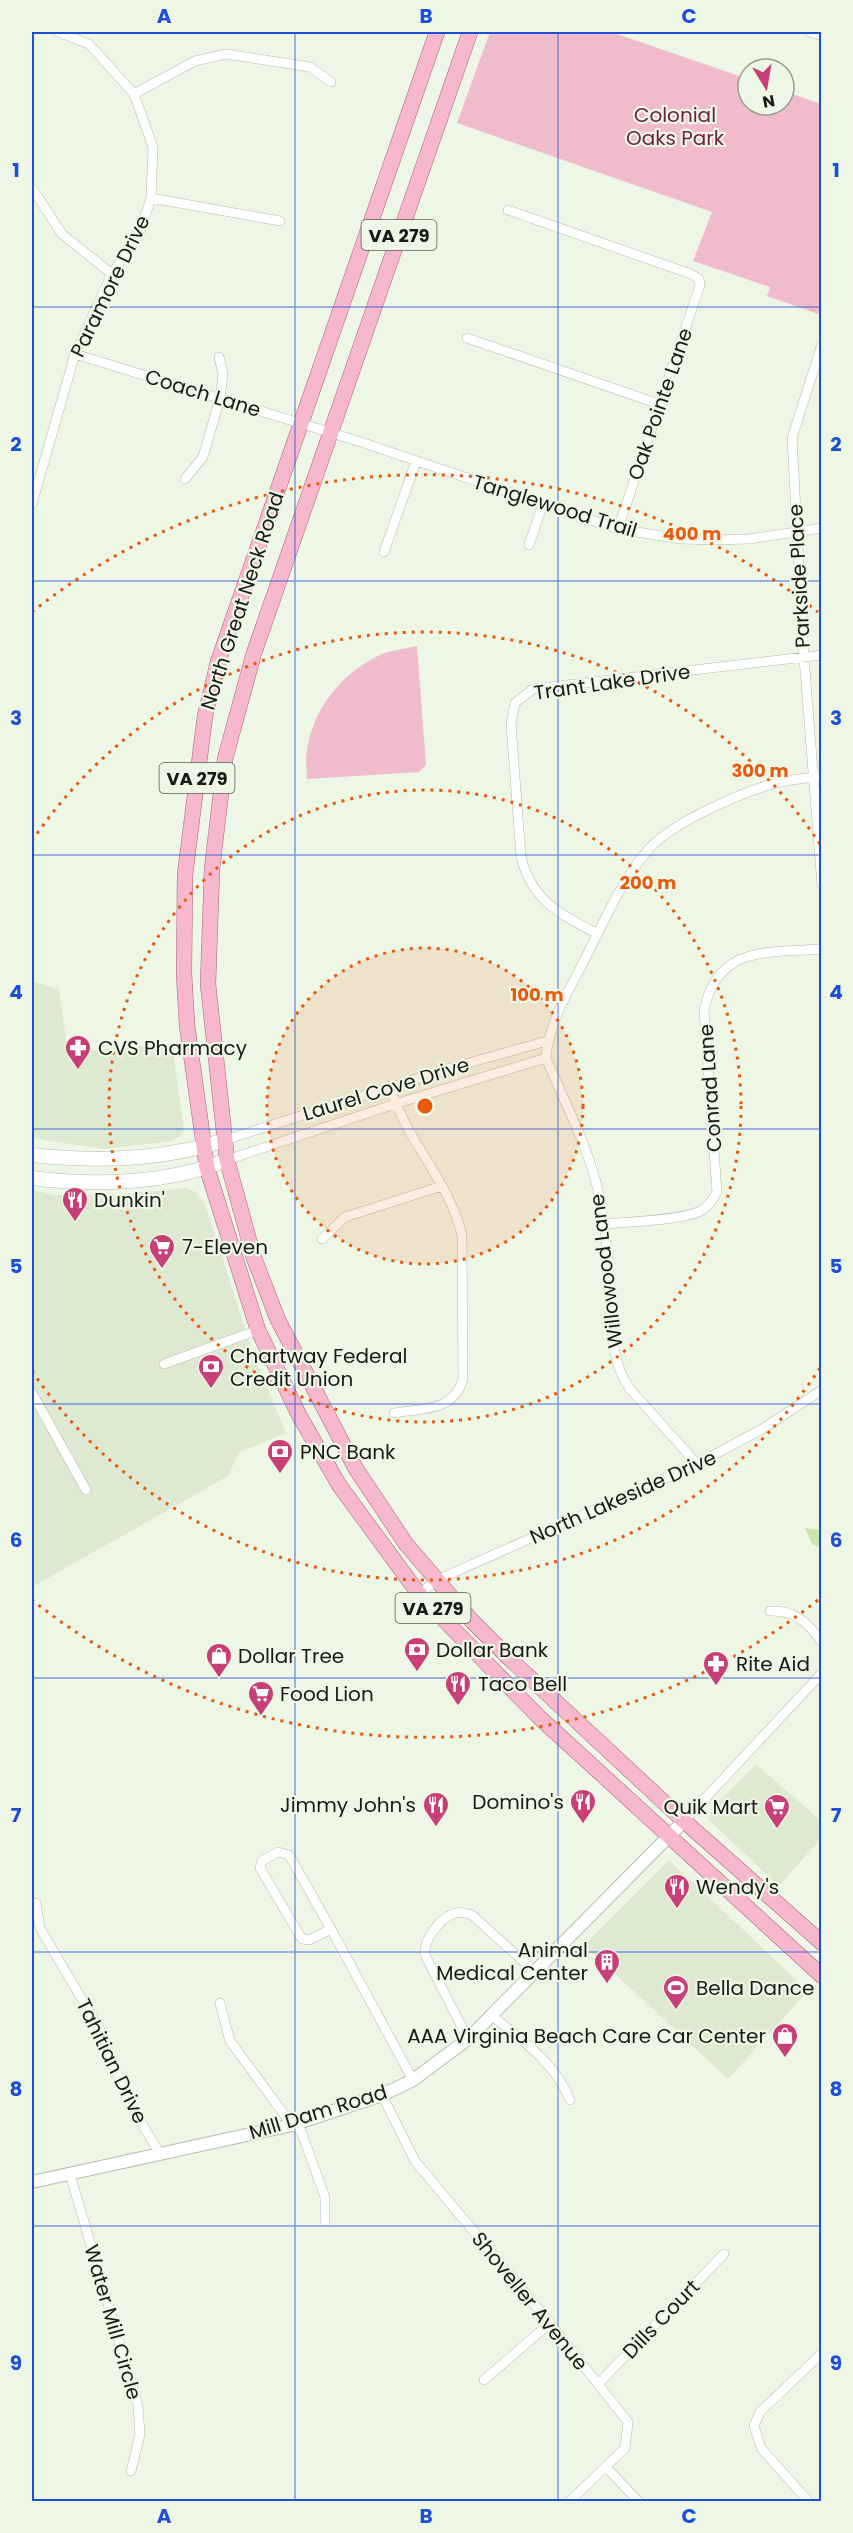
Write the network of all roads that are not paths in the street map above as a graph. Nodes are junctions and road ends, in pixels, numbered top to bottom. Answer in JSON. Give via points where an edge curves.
{"nodes":[{"id":1,"x":58,"y":32,"type":"edge"},
{"id":2,"x":437,"y":32,"type":"edge"},
{"id":3,"x":470,"y":32,"type":"edge"},
{"id":4,"x":809,"y":32,"type":"edge"},
{"id":5,"x":822,"y":36,"type":"edge"},
{"id":6,"x":331,"y":82,"type":"dead end"},
{"id":7,"x":134,"y":94,"type":"junction"},
{"id":8,"x":32,"y":188,"type":"edge"},
{"id":9,"x":151,"y":198,"type":"junction"},
{"id":10,"x":508,"y":210,"type":"dead end"},
{"id":11,"x":280,"y":221,"type":"dead end"},
{"id":12,"x":111,"y":274,"type":"junction"},
{"id":13,"x":466,"y":338,"type":"dead end"},
{"id":14,"x":822,"y":344,"type":"edge"},
{"id":15,"x":75,"y":354,"type":"junction"},
{"id":16,"x":219,"y":357,"type":"dead end"},
{"id":17,"x":220,"y":398,"type":"junction"},
{"id":18,"x":659,"y":404,"type":"junction"},
{"id":19,"x":300,"y":423,"type":"junction"},
{"id":20,"x":330,"y":432,"type":"junction"},
{"id":21,"x":416,"y":461,"type":"junction"},
{"id":22,"x":185,"y":479,"type":"dead end"},
{"id":23,"x":34,"y":489,"type":"edge"},
{"id":24,"x":32,"y":504,"type":"edge"},
{"id":25,"x":543,"y":504,"type":"junction"},
{"id":26,"x":822,"y":528,"type":"edge"},
{"id":27,"x":618,"y":529,"type":"junction"},
{"id":28,"x":796,"y":533,"type":"junction"},
{"id":29,"x":529,"y":545,"type":"dead end"},
{"id":30,"x":384,"y":552,"type":"dead end"},
{"id":31,"x":822,"y":655,"type":"edge"},
{"id":32,"x":804,"y":657,"type":"junction"},
{"id":33,"x":818,"y":777,"type":"edge"},
{"id":34,"x":822,"y":885,"type":"edge"},
{"id":35,"x":598,"y":934,"type":"junction"},
{"id":36,"x":822,"y":949,"type":"edge"},
{"id":37,"x":547,"y":1041,"type":"junction"},
{"id":38,"x":546,"y":1058,"type":"junction"},
{"id":39,"x":390,"y":1086,"type":"junction"},
{"id":40,"x":395,"y":1104,"type":"junction"},
{"id":41,"x":225,"y":1140,"type":"junction"},
{"id":42,"x":203,"y":1147,"type":"junction"},
{"id":43,"x":32,"y":1155,"type":"edge"},
{"id":44,"x":227,"y":1161,"type":"junction"},
{"id":45,"x":207,"y":1168,"type":"junction"},
{"id":46,"x":32,"y":1178,"type":"edge"},
{"id":47,"x":442,"y":1186,"type":"junction"},
{"id":48,"x":604,"y":1224,"type":"junction"},
{"id":49,"x":322,"y":1239,"type":"dead end"},
{"id":50,"x":258,"y":1330,"type":"junction"},
{"id":51,"x":164,"y":1364,"type":"dead end"},
{"id":52,"x":822,"y":1390,"type":"edge"},
{"id":53,"x":32,"y":1393,"type":"edge"},
{"id":54,"x":394,"y":1413,"type":"dead end"},
{"id":55,"x":697,"y":1464,"type":"junction"},
{"id":56,"x":86,"y":1490,"type":"dead end"},
{"id":57,"x":437,"y":1581,"type":"junction"},
{"id":58,"x":419,"y":1594,"type":"junction"},
{"id":59,"x":770,"y":1611,"type":"dead end"},
{"id":60,"x":822,"y":1642,"type":"edge"},
{"id":61,"x":822,"y":1672,"type":"edge"},
{"id":62,"x":684,"y":1821,"type":"junction"},
{"id":63,"x":668,"y":1836,"type":"junction"},
{"id":64,"x":36,"y":1903,"type":"dead end"},
{"id":65,"x":331,"y":1929,"type":"junction"},
{"id":66,"x":822,"y":1943,"type":"edge"},
{"id":67,"x":534,"y":1971,"type":"junction"},
{"id":68,"x":822,"y":1977,"type":"edge"},
{"id":69,"x":220,"y":2003,"type":"dead end"},
{"id":70,"x":491,"y":2015,"type":"junction"},
{"id":71,"x":468,"y":2039,"type":"junction"},
{"id":72,"x":413,"y":2080,"type":"junction"},
{"id":73,"x":382,"y":2095,"type":"junction"},
{"id":74,"x":570,"y":2100,"type":"dead end"},
{"id":75,"x":292,"y":2125,"type":"junction"},
{"id":76,"x":160,"y":2154,"type":"junction"},
{"id":77,"x":70,"y":2174,"type":"junction"},
{"id":78,"x":32,"y":2179,"type":"edge"},
{"id":79,"x":325,"y":2221,"type":"dead end"},
{"id":80,"x":724,"y":2254,"type":"dead end"},
{"id":81,"x":550,"y":2323,"type":"junction"},
{"id":82,"x":822,"y":2353,"type":"edge"},
{"id":83,"x":484,"y":2380,"type":"dead end"},
{"id":84,"x":598,"y":2384,"type":"junction"},
{"id":85,"x":606,"y":2467,"type":"junction"},
{"id":86,"x":131,"y":2471,"type":"dead end"},
{"id":87,"x":569,"y":2502,"type":"edge"},
{"id":88,"x":639,"y":2502,"type":"edge"},
{"id":89,"x":809,"y":2502,"type":"edge"}],
"edges":[{"from":1,"to":7,"type":"street","name":"Paramore Drive","via":[[89,44]]},
{"from":2,"to":19,"type":"main road","name":"North Great Neck Road","number":"VA 279"},
{"from":3,"to":20,"type":"main road","name":"North Great Neck Road","number":"VA 279"},
{"from":4,"to":5,"type":"street"},
{"from":6,"to":7,"type":"street","via":[[310,67],[226,54],[195,61]]},
{"from":7,"to":9,"type":"street","name":"Paramore Drive","via":[[153,147]]},
{"from":8,"to":12,"type":"street","via":[[62,234]]},
{"from":9,"to":11,"type":"street"},
{"from":9,"to":12,"type":"street","name":"Paramore Drive","via":[[140,232]]},
{"from":10,"to":18,"type":"street","name":"Oak Pointe Lane","via":[[699,279]]},
{"from":12,"to":15,"type":"street","name":"Paramore Drive"},
{"from":13,"to":18,"type":"street"},
{"from":14,"to":28,"type":"street","name":"Parkside Place","via":[[792,438]]},
{"from":15,"to":17,"type":"street","name":"Coach Lane"},
{"from":15,"to":23,"type":"street","name":"Paramore Drive"},
{"from":16,"to":17,"type":"street","via":[[223,374]]},
{"from":17,"to":19,"type":"street","name":"Coach Lane"},
{"from":17,"to":22,"type":"street","via":[[203,457]]},
{"from":18,"to":27,"type":"street","name":"Oak Pointe Lane"},
{"from":19,"to":20,"type":"street","name":"Coach Lane"},
{"from":19,"to":42,"type":"main road","name":"North Great Neck Road","number":"VA 279","via":[[218,662],[204,716],[185,875],[184,974]]},
{"from":20,"to":21,"type":"street","name":"Tanglewood Trail"},
{"from":20,"to":41,"type":"main road","name":"North Great Neck Road","number":"VA 279","via":[[254,653],[225,759],[212,869],[208,984]]},
{"from":21,"to":25,"type":"street","name":"Tanglewood Trail"},
{"from":21,"to":30,"type":"street"},
{"from":23,"to":24,"type":"street","name":"Paramore Drive"},
{"from":25,"to":27,"type":"street","name":"Tanglewood Trail"},
{"from":25,"to":29,"type":"street"},
{"from":26,"to":28,"type":"street","name":"Tanglewood Trail"},
{"from":27,"to":28,"type":"street","name":"Tanglewood Trail","via":[[714,540]]},
{"from":28,"to":32,"type":"street","name":"Parkside Place"},
{"from":31,"to":32,"type":"street","name":"Trant Lake Drive"},
{"from":32,"to":33,"type":"street","name":"Parkside Place"},
{"from":32,"to":35,"type":"street","name":"Trant Lake Drive","via":[[533,689],[523,695],[512,710],[511,724],[524,871],[538,894],[564,916]]},
{"from":33,"to":34,"type":"street","name":"Parkside Place"},
{"from":33,"to":35,"type":"street","via":[[757,788],[659,839],[638,862]]},
{"from":35,"to":37,"type":"street"},
{"from":36,"to":48,"type":"street","name":"Conrad Lane","via":[[741,957],[715,978],[708,993],[704,1010],[717,1192],[712,1201],[701,1211],[687,1215]]},
{"from":37,"to":38,"type":"street"},
{"from":37,"to":39,"type":"street","name":"Laurel Cove Drive"},
{"from":38,"to":40,"type":"street","name":"Laurel Cove Drive"},
{"from":38,"to":48,"type":"street","name":"Willowood Lane","via":[[591,1168]]},
{"from":39,"to":40,"type":"street"},
{"from":39,"to":41,"type":"street","name":"Laurel Cove Drive"},
{"from":40,"to":44,"type":"street","name":"Laurel Cove Drive"},
{"from":40,"to":47,"type":"street"},
{"from":41,"to":42,"type":"main road"},
{"from":41,"to":44,"type":"main road","name":"North Great Neck Road","number":"VA 279"},
{"from":42,"to":43,"type":"main road","via":[[126,1158]]},
{"from":42,"to":45,"type":"main road","name":"North Great Neck Road","number":"VA 279"},
{"from":44,"to":45,"type":"main road"},
{"from":44,"to":57,"type":"main road","name":"North Great Neck Road","number":"VA 279","via":[[254,1258],[278,1320],[356,1470],[406,1544]]},
{"from":45,"to":46,"type":"main road","via":[[116,1183]]},
{"from":45,"to":50,"type":"main road","name":"North Great Neck Road","number":"VA 279"},
{"from":47,"to":49,"type":"street","via":[[345,1217]]},
{"from":47,"to":54,"type":"street","via":[[462,1236],[463,1379],[453,1400]]},
{"from":48,"to":55,"type":"street","name":"Willowood Lane","via":[[614,1344],[623,1380]]},
{"from":50,"to":51,"type":"street"},
{"from":50,"to":58,"type":"main road","name":"North Great Neck Road","number":"VA 279","via":[[299,1415],[339,1485]]},
{"from":52,"to":55,"type":"street","name":"North Lakeside Drive"},
{"from":53,"to":56,"type":"street"},
{"from":55,"to":57,"type":"street","name":"North Lakeside Drive"},
{"from":57,"to":58,"type":"street","name":"North Lakeside Drive"},
{"from":57,"to":62,"type":"main road","name":"North Great Neck Road","number":"VA 279","via":[[502,1652]]},
{"from":58,"to":63,"type":"main road","name":"North Great Neck Road","number":"VA 279","via":[[540,1718]]},
{"from":59,"to":60,"type":"street","via":[[797,1616]]},
{"from":61,"to":62,"type":"street"},
{"from":62,"to":63,"type":"street","name":"Mill Dam Road"},
{"from":62,"to":66,"type":"main road","name":"North Great Neck Road","number":"VA 279"},
{"from":63,"to":67,"type":"street","name":"Mill Dam Road"},
{"from":63,"to":68,"type":"main road","name":"North Great Neck Road","number":"VA 279"},
{"from":64,"to":76,"type":"street","name":"Tahitian Drive","via":[[40,1928],[100,2030],[127,2099]]},
{"from":65,"to":65,"type":"street","via":[[289,1855],[278,1852],[262,1861],[260,1868],[302,1939],[309,1940]]},
{"from":65,"to":72,"type":"street"},
{"from":67,"to":70,"type":"street","name":"Mill Dam Road"},
{"from":67,"to":71,"type":"street","via":[[472,1915],[450,1915],[428,1937],[424,1955]]},
{"from":69,"to":75,"type":"street","via":[[230,2040]]},
{"from":70,"to":71,"type":"street","name":"Mill Dam Road"},
{"from":70,"to":74,"type":"street","via":[[546,2063]]},
{"from":71,"to":72,"type":"street","name":"Mill Dam Road"},
{"from":72,"to":73,"type":"street","name":"Mill Dam Road"},
{"from":73,"to":75,"type":"street","name":"Mill Dam Road"},
{"from":73,"to":81,"type":"street","name":"Shoveller Avenue","via":[[415,2161]]},
{"from":75,"to":76,"type":"street","name":"Mill Dam Road"},
{"from":75,"to":79,"type":"street","via":[[301,2131],[317,2171],[325,2197]]},
{"from":76,"to":77,"type":"street","name":"Mill Dam Road"},
{"from":77,"to":78,"type":"street","name":"Mill Dam Road"},
{"from":77,"to":86,"type":"street","name":"Water Mill Circle","via":[[138,2406],[140,2434]]},
{"from":80,"to":84,"type":"street","name":"Dills Court"},
{"from":81,"to":83,"type":"street"},
{"from":81,"to":84,"type":"street","name":"Shoveller Avenue"},
{"from":82,"to":89,"type":"street","via":[[759,2412],[753,2426],[761,2448]]},
{"from":84,"to":85,"type":"street","name":"Shoveller Avenue","via":[[628,2422],[625,2448]]},
{"from":85,"to":87,"type":"street","name":"Shoveller Avenue"},
{"from":85,"to":88,"type":"street"}]}
